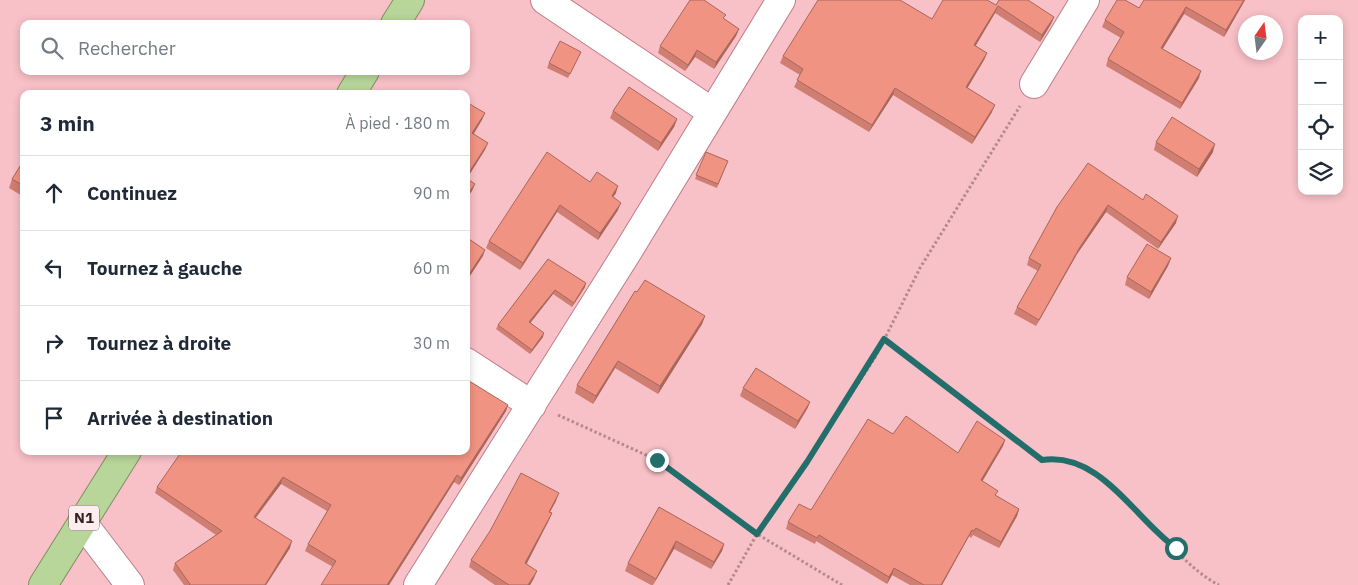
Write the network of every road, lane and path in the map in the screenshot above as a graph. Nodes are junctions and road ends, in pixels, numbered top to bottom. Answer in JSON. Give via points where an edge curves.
{"nodes":[{"id":1,"x":410,"y":0,"type":"edge"},
{"id":2,"x":545,"y":0,"type":"edge"},
{"id":3,"x":781,"y":0,"type":"edge"},
{"id":4,"x":1085,"y":0,"type":"edge"},
{"id":5,"x":398,"y":20,"type":"edge"},
{"id":6,"x":363,"y":75,"type":"edge"},
{"id":7,"x":1034,"y":84,"type":"joint"},
{"id":8,"x":353,"y":90,"type":"edge"},
{"id":9,"x":712,"y":112,"type":"junction"},
{"id":10,"x":884,"y":339,"type":"junction"},
{"id":11,"x":470,"y":365,"type":"edge"},
{"id":12,"x":532,"y":405,"type":"junction"},
{"id":13,"x":124,"y":455,"type":"edge"},
{"id":14,"x":82,"y":522,"type":"junction"},
{"id":15,"x":757,"y":534,"type":"junction"},
{"id":16,"x":42,"y":585,"type":"edge"},
{"id":17,"x":130,"y":585,"type":"edge"},
{"id":18,"x":418,"y":585,"type":"edge"},
{"id":19,"x":728,"y":585,"type":"edge"},
{"id":20,"x":842,"y":585,"type":"edge"},
{"id":21,"x":1218,"y":585,"type":"edge"}],
"edges":[{"from":1,"to":5,"type":"highway"},
{"from":2,"to":9,"type":"street"},
{"from":3,"to":9,"type":"street"},
{"from":4,"to":7,"type":"street"},
{"from":6,"to":8,"type":"highway"},
{"from":7,"to":10,"type":"path","via":[[920,268]]},
{"from":9,"to":12,"type":"street"},
{"from":10,"to":15,"type":"path","via":[[807,462]]},
{"from":10,"to":21,"type":"path","via":[[1042,460],[1056,458],[1074,462],[1102,479],[1183,558]]},
{"from":11,"to":12,"type":"street"},
{"from":12,"to":15,"type":"path","via":[[657,460]]},
{"from":12,"to":18,"type":"street"},
{"from":13,"to":14,"type":"highway","number":"N1"},
{"from":14,"to":16,"type":"highway","number":"N1"},
{"from":14,"to":17,"type":"street"},
{"from":15,"to":19,"type":"path"},
{"from":15,"to":20,"type":"path"}]}
